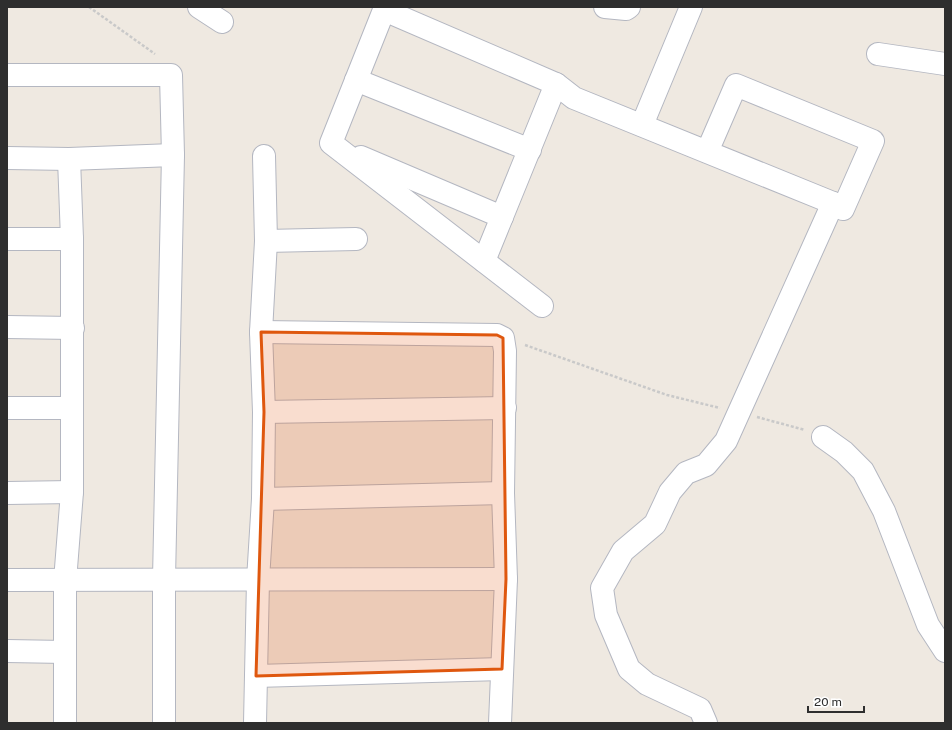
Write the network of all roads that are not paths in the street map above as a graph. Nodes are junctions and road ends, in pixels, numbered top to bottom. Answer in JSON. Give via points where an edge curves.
{"nodes":[{"id":1,"x":199,"y":7,"type":"edge"},
{"id":2,"x":691,"y":7,"type":"edge"},
{"id":3,"x":222,"y":22,"type":"dead end"},
{"id":4,"x":878,"y":54,"type":"dead end"},
{"id":5,"x":945,"y":64,"type":"edge"},
{"id":6,"x":7,"y":75,"type":"edge"},
{"id":7,"x":356,"y":80,"type":"junction"},
{"id":8,"x":556,"y":84,"type":"junction"},
{"id":9,"x":642,"y":125,"type":"junction"},
{"id":10,"x":331,"y":144,"type":"junction"},
{"id":11,"x":530,"y":150,"type":"junction"},
{"id":12,"x":708,"y":152,"type":"junction"},
{"id":13,"x":174,"y":155,"type":"junction"},
{"id":14,"x":264,"y":156,"type":"dead end"},
{"id":15,"x":7,"y":158,"type":"edge"},
{"id":16,"x":69,"y":159,"type":"junction"},
{"id":17,"x":833,"y":203,"type":"junction"},
{"id":18,"x":502,"y":217,"type":"junction"},
{"id":19,"x":7,"y":239,"type":"edge"},
{"id":20,"x":72,"y":239,"type":"junction"},
{"id":21,"x":356,"y":239,"type":"dead end"},
{"id":22,"x":266,"y":241,"type":"junction"},
{"id":23,"x":484,"y":261,"type":"junction"},
{"id":24,"x":542,"y":306,"type":"dead end"},
{"id":25,"x":7,"y":326,"type":"edge"},
{"id":26,"x":73,"y":328,"type":"junction"},
{"id":27,"x":261,"y":332,"type":"junction"},
{"id":28,"x":7,"y":408,"type":"edge"},
{"id":29,"x":72,"y":408,"type":"junction"},
{"id":30,"x":505,"y":408,"type":"junction"},
{"id":31,"x":264,"y":412,"type":"junction"},
{"id":32,"x":823,"y":437,"type":"road end"},
{"id":33,"x":72,"y":492,"type":"junction"},
{"id":34,"x":7,"y":493,"type":"edge"},
{"id":35,"x":503,"y":493,"type":"junction"},
{"id":36,"x":263,"y":499,"type":"junction"},
{"id":37,"x":164,"y":579,"type":"junction"},
{"id":38,"x":506,"y":579,"type":"junction"},
{"id":39,"x":7,"y":580,"type":"edge"},
{"id":40,"x":258,"y":580,"type":"junction"},
{"id":41,"x":64,"y":581,"type":"junction"},
{"id":42,"x":945,"y":651,"type":"edge"},
{"id":43,"x":7,"y":652,"type":"edge"},
{"id":44,"x":65,"y":652,"type":"junction"},
{"id":45,"x":502,"y":669,"type":"junction"},
{"id":46,"x":256,"y":676,"type":"junction"},
{"id":47,"x":65,"y":723,"type":"edge"},
{"id":48,"x":164,"y":723,"type":"edge"},
{"id":49,"x":255,"y":723,"type":"edge"},
{"id":50,"x":500,"y":723,"type":"edge"},
{"id":51,"x":706,"y":723,"type":"edge"}],
"edges":[{"from":1,"to":3,"type":"street"},
{"from":2,"to":9,"type":"street"},
{"from":4,"to":5,"type":"street"},
{"from":6,"to":13,"type":"street","via":[[171,75]]},
{"from":7,"to":8,"type":"street","via":[[384,10]]},
{"from":7,"to":10,"type":"street"},
{"from":7,"to":11,"type":"street"},
{"from":8,"to":9,"type":"street","via":[[574,98]]},
{"from":8,"to":11,"type":"street"},
{"from":9,"to":12,"type":"street"},
{"from":10,"to":18,"type":"street"},
{"from":10,"to":23,"type":"street"},
{"from":11,"to":18,"type":"street"},
{"from":12,"to":17,"type":"street"},
{"from":12,"to":17,"type":"street","via":[[736,85],[873,141],[843,209]]},
{"from":13,"to":16,"type":"street"},
{"from":13,"to":37,"type":"street"},
{"from":14,"to":22,"type":"street"},
{"from":15,"to":16,"type":"street"},
{"from":16,"to":20,"type":"street"},
{"from":17,"to":51,"type":"street","via":[[726,442],[706,465],[686,472],[670,492],[655,524],[623,551],[602,588],[606,614],[629,669],[647,684],[700,709]]},
{"from":18,"to":23,"type":"street"},
{"from":19,"to":20,"type":"street"},
{"from":20,"to":26,"type":"street"},
{"from":21,"to":22,"type":"street"},
{"from":22,"to":27,"type":"street"},
{"from":23,"to":24,"type":"street"},
{"from":25,"to":26,"type":"street"},
{"from":26,"to":29,"type":"street"},
{"from":27,"to":30,"type":"street","via":[[497,335],[503,338],[505,351]]},
{"from":27,"to":31,"type":"street"},
{"from":28,"to":29,"type":"street"},
{"from":29,"to":33,"type":"street"},
{"from":30,"to":31,"type":"street"},
{"from":30,"to":35,"type":"street"},
{"from":31,"to":36,"type":"street"},
{"from":32,"to":42,"type":"street","via":[[844,452],[863,471],[884,511],[928,625]]},
{"from":33,"to":34,"type":"street"},
{"from":33,"to":41,"type":"street"},
{"from":35,"to":36,"type":"street"},
{"from":35,"to":38,"type":"street"},
{"from":36,"to":40,"type":"street"},
{"from":37,"to":40,"type":"street"},
{"from":37,"to":41,"type":"street"},
{"from":37,"to":48,"type":"street"},
{"from":38,"to":40,"type":"street"},
{"from":38,"to":45,"type":"street"},
{"from":39,"to":41,"type":"street"},
{"from":40,"to":46,"type":"street"},
{"from":41,"to":44,"type":"street"},
{"from":43,"to":44,"type":"street"},
{"from":44,"to":47,"type":"street"},
{"from":45,"to":46,"type":"street"},
{"from":45,"to":50,"type":"street"},
{"from":46,"to":49,"type":"street"}]}
